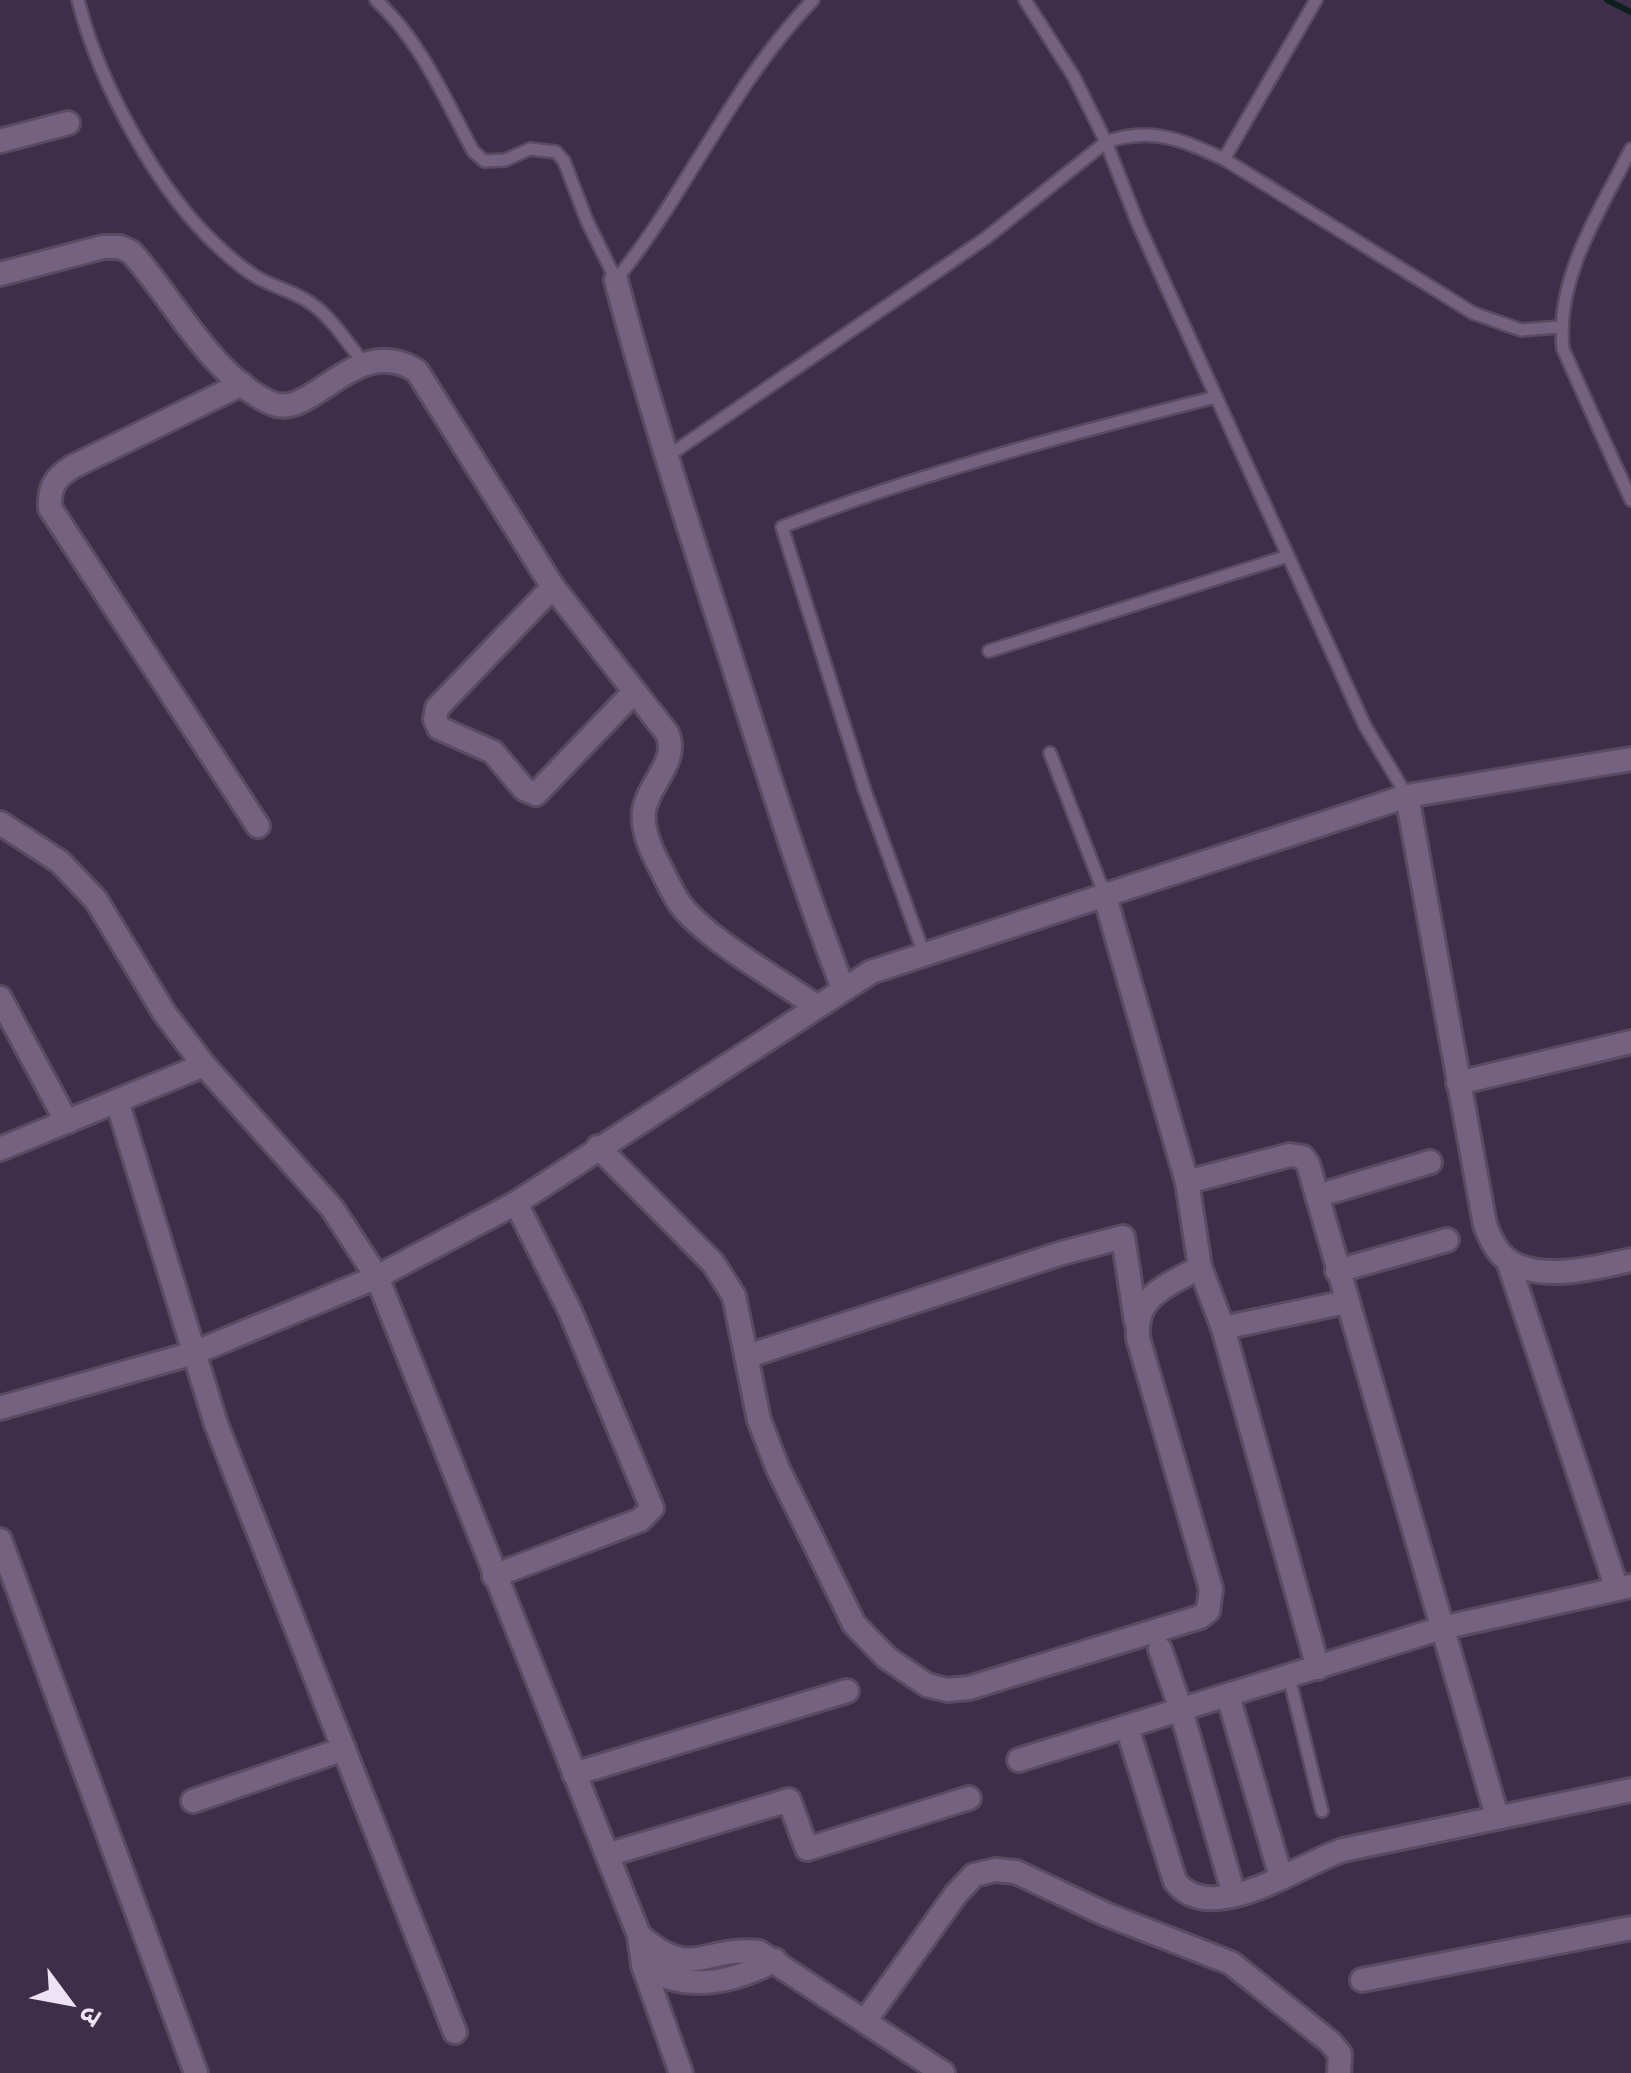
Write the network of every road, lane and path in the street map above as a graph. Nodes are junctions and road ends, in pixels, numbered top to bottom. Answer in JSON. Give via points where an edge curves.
{"nodes":[{"id":1,"x":78,"y":0,"type":"edge"},
{"id":2,"x":376,"y":0,"type":"edge"},
{"id":3,"x":813,"y":0,"type":"edge"},
{"id":4,"x":1025,"y":0,"type":"edge"},
{"id":5,"x":1316,"y":0,"type":"edge"},
{"id":6,"x":68,"y":124,"type":"dead end"},
{"id":7,"x":0,"y":141,"type":"edge"},
{"id":8,"x":1106,"y":142,"type":"junction"},
{"id":9,"x":1631,"y":149,"type":"edge"},
{"id":10,"x":1224,"y":160,"type":"junction"},
{"id":11,"x":0,"y":274,"type":"edge"},
{"id":12,"x":616,"y":280,"type":"junction"},
{"id":13,"x":1560,"y":327,"type":"junction"},
{"id":14,"x":365,"y":365,"type":"junction"},
{"id":15,"x":246,"y":387,"type":"junction"},
{"id":16,"x":1216,"y":397,"type":"junction"},
{"id":17,"x":665,"y":458,"type":"junction"},
{"id":18,"x":1631,"y":500,"type":"edge"},
{"id":19,"x":1288,"y":556,"type":"junction"},
{"id":20,"x":553,"y":587,"type":"junction"},
{"id":21,"x":990,"y":651,"type":"dead end"},
{"id":22,"x":634,"y":692,"type":"junction"},
{"id":23,"x":1050,"y":753,"type":"dead end"},
{"id":24,"x":1631,"y":759,"type":"edge"},
{"id":25,"x":1407,"y":796,"type":"junction"},
{"id":26,"x":0,"y":823,"type":"edge"},
{"id":27,"x":258,"y":826,"type":"dead end"},
{"id":28,"x":1104,"y":893,"type":"junction"},
{"id":29,"x":924,"y":954,"type":"junction"},
{"id":30,"x":843,"y":988,"type":"junction"},
{"id":31,"x":0,"y":998,"type":"edge"},
{"id":32,"x":816,"y":1006,"type":"junction"},
{"id":33,"x":1631,"y":1042,"type":"edge"},
{"id":34,"x":204,"y":1064,"type":"junction"},
{"id":35,"x":1458,"y":1083,"type":"junction"},
{"id":36,"x":116,"y":1101,"type":"junction"},
{"id":37,"x":67,"y":1122,"type":"junction"},
{"id":38,"x":598,"y":1147,"type":"junction"},
{"id":39,"x":0,"y":1149,"type":"edge"},
{"id":40,"x":1430,"y":1162,"type":"dead end"},
{"id":41,"x":1187,"y":1182,"type":"junction"},
{"id":42,"x":1317,"y":1196,"type":"junction"},
{"id":43,"x":520,"y":1199,"type":"junction"},
{"id":44,"x":1447,"y":1240,"type":"dead end"},
{"id":45,"x":1508,"y":1260,"type":"junction"},
{"id":46,"x":1631,"y":1260,"type":"edge"},
{"id":47,"x":1200,"y":1268,"type":"junction"},
{"id":48,"x":1338,"y":1271,"type":"junction"},
{"id":49,"x":377,"y":1277,"type":"junction"},
{"id":50,"x":1346,"y":1302,"type":"junction"},
{"id":51,"x":1136,"y":1320,"type":"junction"},
{"id":52,"x":1223,"y":1328,"type":"junction"},
{"id":53,"x":194,"y":1353,"type":"junction"},
{"id":54,"x":748,"y":1356,"type":"junction"},
{"id":55,"x":0,"y":1408,"type":"edge"},
{"id":56,"x":0,"y":1540,"type":"edge"},
{"id":57,"x":494,"y":1576,"type":"junction"},
{"id":58,"x":1624,"y":1588,"type":"edge"},
{"id":59,"x":1442,"y":1628,"type":"junction"},
{"id":60,"x":1160,"y":1649,"type":"dead end"},
{"id":61,"x":1318,"y":1668,"type":"junction"},
{"id":62,"x":1289,"y":1677,"type":"junction"},
{"id":63,"x":847,"y":1691,"type":"dead end"},
{"id":64,"x":1228,"y":1696,"type":"junction"},
{"id":65,"x":1182,"y":1710,"type":"junction"},
{"id":66,"x":1126,"y":1727,"type":"junction"},
{"id":67,"x":344,"y":1749,"type":"junction"},
{"id":68,"x":1019,"y":1760,"type":"dead end"},
{"id":69,"x":574,"y":1774,"type":"junction"},
{"id":70,"x":1631,"y":1790,"type":"edge"},
{"id":71,"x":969,"y":1798,"type":"dead end"},
{"id":72,"x":194,"y":1801,"type":"dead end"},
{"id":73,"x":1322,"y":1810,"type":"dead end"},
{"id":74,"x":1497,"y":1816,"type":"junction"},
{"id":75,"x":606,"y":1854,"type":"junction"},
{"id":76,"x":1282,"y":1877,"type":"junction"},
{"id":77,"x":1234,"y":1895,"type":"junction"},
{"id":78,"x":1631,"y":1928,"type":"edge"},
{"id":79,"x":639,"y":1935,"type":"junction"},
{"id":80,"x":775,"y":1960,"type":"junction"},
{"id":81,"x":643,"y":1965,"type":"junction"},
{"id":82,"x":1362,"y":1980,"type":"dead end"},
{"id":83,"x":865,"y":2021,"type":"junction"},
{"id":84,"x":455,"y":2032,"type":"dead end"},
{"id":85,"x":1343,"y":2071,"type":"edge"},
{"id":86,"x":196,"y":2073,"type":"edge"},
{"id":87,"x":681,"y":2073,"type":"edge"},
{"id":88,"x":943,"y":2073,"type":"edge"}],
"edges":[{"from":1,"to":14,"type":"lane","via":[[116,97],[187,216],[257,277],[309,302]]},
{"from":2,"to":12,"type":"lane","via":[[412,42],[484,161],[542,148],[564,161]]},
{"from":3,"to":12,"type":"lane","via":[[723,114]]},
{"from":4,"to":8,"type":"lane"},
{"from":5,"to":10,"type":"lane"},
{"from":6,"to":7,"type":"street"},
{"from":8,"to":10,"type":"lane","via":[[1139,133],[1161,136]]},
{"from":8,"to":16,"type":"lane"},
{"from":8,"to":17,"type":"lane","via":[[986,238]]},
{"from":9,"to":13,"type":"lane","via":[[1585,239],[1563,298]]},
{"from":10,"to":13,"type":"lane","via":[[1473,313],[1520,330]]},
{"from":11,"to":15,"type":"street","via":[[103,248],[132,252],[199,340]]},
{"from":12,"to":17,"type":"street"},
{"from":13,"to":18,"type":"lane","via":[[1563,349]]},
{"from":14,"to":15,"type":"street","via":[[292,406],[272,404]]},
{"from":14,"to":20,"type":"street","via":[[393,360],[426,380]]},
{"from":15,"to":27,"type":"street","via":[[72,466],[49,492],[50,508]]},
{"from":16,"to":19,"type":"lane"},
{"from":16,"to":29,"type":"lane","via":[[879,489],[782,527]]},
{"from":17,"to":30,"type":"street"},
{"from":19,"to":21,"type":"lane"},
{"from":19,"to":25,"type":"lane","via":[[1365,726]]},
{"from":20,"to":22,"type":"street"},
{"from":20,"to":22,"type":"street","via":[[438,708],[439,728],[493,752],[536,794]]},
{"from":22,"to":32,"type":"street","via":[[672,743],[644,823],[678,901],[715,936]]},
{"from":23,"to":28,"type":"lane"},
{"from":24,"to":25,"type":"street"},
{"from":25,"to":28,"type":"street"},
{"from":25,"to":35,"type":"street"},
{"from":26,"to":34,"type":"street","via":[[60,862],[96,900]]},
{"from":28,"to":29,"type":"street"},
{"from":28,"to":41,"type":"street"},
{"from":29,"to":30,"type":"street"},
{"from":30,"to":32,"type":"street"},
{"from":31,"to":37,"type":"street"},
{"from":32,"to":38,"type":"street"},
{"from":33,"to":35,"type":"street"},
{"from":34,"to":36,"type":"street"},
{"from":34,"to":49,"type":"street","via":[[332,1208]]},
{"from":35,"to":45,"type":"street","via":[[1485,1224]]},
{"from":36,"to":37,"type":"street"},
{"from":36,"to":53,"type":"street"},
{"from":37,"to":39,"type":"street"},
{"from":38,"to":43,"type":"street"},
{"from":38,"to":54,"type":"street","via":[[724,1278]]},
{"from":40,"to":42,"type":"street"},
{"from":41,"to":42,"type":"street","via":[[1290,1154],[1308,1164]]},
{"from":41,"to":47,"type":"street"},
{"from":42,"to":48,"type":"street"},
{"from":43,"to":49,"type":"street"},
{"from":43,"to":57,"type":"street","via":[[652,1508],[640,1520]]},
{"from":44,"to":48,"type":"street"},
{"from":45,"to":46,"type":"street","via":[[1545,1272]]},
{"from":45,"to":58,"type":"street"},
{"from":47,"to":51,"type":"street","via":[[1154,1294]]},
{"from":47,"to":52,"type":"street"},
{"from":48,"to":50,"type":"street"},
{"from":49,"to":53,"type":"street"},
{"from":49,"to":57,"type":"street"},
{"from":50,"to":52,"type":"street"},
{"from":50,"to":59,"type":"street"},
{"from":51,"to":54,"type":"street","via":[[1123,1237]]},
{"from":51,"to":54,"type":"street","via":[[1211,1589],[1208,1610],[948,1690],[910,1675],[854,1624],[767,1443]]},
{"from":52,"to":61,"type":"street"},
{"from":53,"to":55,"type":"street"},
{"from":53,"to":67,"type":"street"},
{"from":56,"to":86,"type":"street"},
{"from":57,"to":69,"type":"street"},
{"from":58,"to":59,"type":"street"},
{"from":59,"to":61,"type":"street"},
{"from":59,"to":74,"type":"street"},
{"from":60,"to":65,"type":"street"},
{"from":61,"to":62,"type":"street"},
{"from":62,"to":64,"type":"street"},
{"from":62,"to":73,"type":"lane"},
{"from":63,"to":69,"type":"street"},
{"from":64,"to":65,"type":"street"},
{"from":64,"to":76,"type":"street"},
{"from":65,"to":66,"type":"street"},
{"from":65,"to":77,"type":"street"},
{"from":66,"to":68,"type":"street"},
{"from":66,"to":77,"type":"street","via":[[1176,1881],[1190,1896]]},
{"from":67,"to":72,"type":"street"},
{"from":67,"to":84,"type":"street"},
{"from":69,"to":75,"type":"street"},
{"from":70,"to":74,"type":"street"},
{"from":71,"to":75,"type":"street","via":[[807,1849],[789,1800]]},
{"from":74,"to":76,"type":"street","via":[[1343,1850]]},
{"from":75,"to":79,"type":"street"},
{"from":76,"to":77,"type":"street"},
{"from":78,"to":82,"type":"street"},
{"from":79,"to":80,"type":"street","via":[[660,1953],[686,1962],[740,1950]]},
{"from":79,"to":81,"type":"street"},
{"from":80,"to":81,"type":"street","via":[[731,1979],[695,1983],[661,1977]]},
{"from":80,"to":83,"type":"street"},
{"from":81,"to":87,"type":"street"},
{"from":83,"to":85,"type":"street","via":[[965,1884],[985,1873],[1016,1872],[1231,1963],[1330,2042]]},
{"from":83,"to":88,"type":"street"}]}
